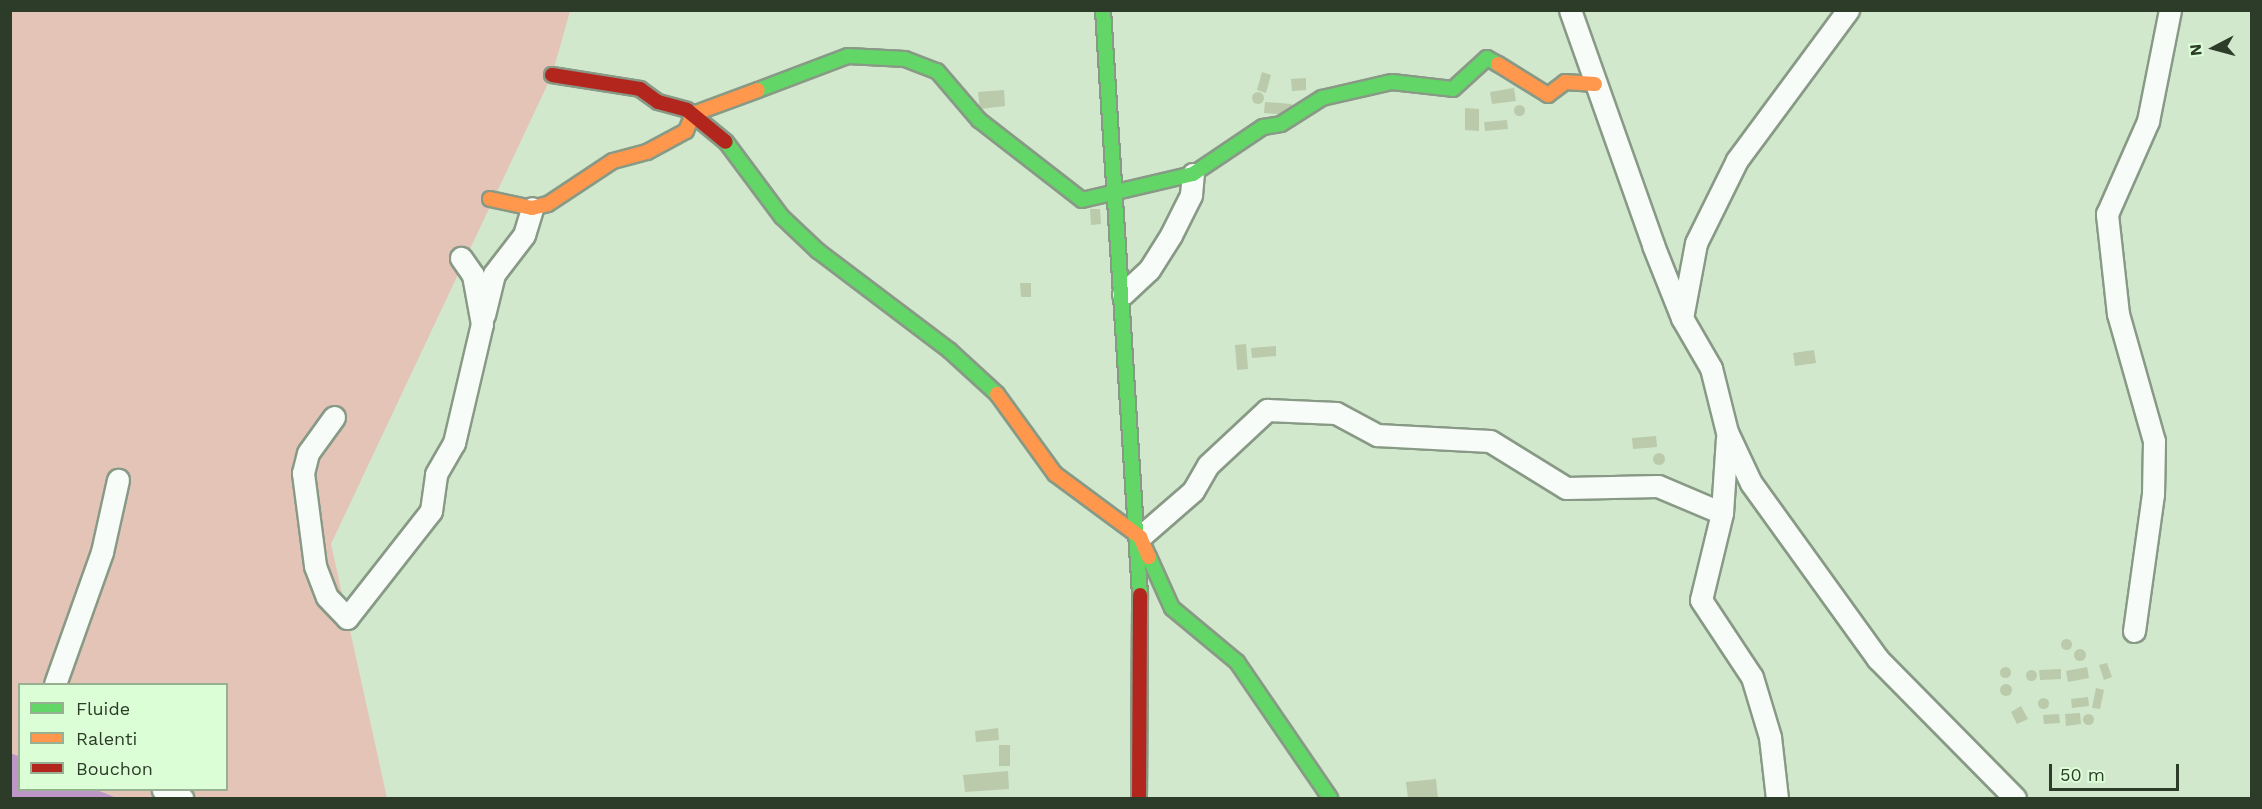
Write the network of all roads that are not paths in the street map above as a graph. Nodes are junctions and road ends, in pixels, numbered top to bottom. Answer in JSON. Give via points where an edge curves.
{"nodes":[{"id":1,"x":1103,"y":10,"type":"edge"},
{"id":2,"x":1570,"y":10,"type":"edge"},
{"id":3,"x":1848,"y":10,"type":"edge"},
{"id":4,"x":2170,"y":10,"type":"edge"},
{"id":5,"x":552,"y":75,"type":"dead end"},
{"id":6,"x":1595,"y":84,"type":"junction"},
{"id":7,"x":693,"y":114,"type":"junction"},
{"id":8,"x":1193,"y":174,"type":"junction"},
{"id":9,"x":1115,"y":195,"type":"junction"},
{"id":10,"x":490,"y":199,"type":"dead end"},
{"id":11,"x":532,"y":207,"type":"junction"},
{"id":12,"x":461,"y":258,"type":"dead end"},
{"id":13,"x":1123,"y":294,"type":"junction"},
{"id":14,"x":1682,"y":318,"type":"junction"},
{"id":15,"x":482,"y":324,"type":"junction"},
{"id":16,"x":334,"y":417,"type":"dead end"},
{"id":17,"x":1727,"y":432,"type":"junction"},
{"id":18,"x":118,"y":480,"type":"dead end"},
{"id":19,"x":1722,"y":513,"type":"junction"},
{"id":20,"x":1140,"y":537,"type":"junction"},
{"id":21,"x":2134,"y":631,"type":"dead end"},
{"id":22,"x":55,"y":683,"type":"edge"},
{"id":23,"x":167,"y":791,"type":"edge"},
{"id":24,"x":182,"y":798,"type":"edge"},
{"id":25,"x":1139,"y":798,"type":"edge"},
{"id":26,"x":1330,"y":798,"type":"edge"},
{"id":27,"x":1777,"y":798,"type":"edge"},
{"id":28,"x":2015,"y":798,"type":"edge"}],
"edges":[{"from":1,"to":9,"type":"street"},
{"from":2,"to":6,"type":"street"},
{"from":3,"to":14,"type":"street","via":[[1737,160],[1696,243]]},
{"from":4,"to":21,"type":"street","via":[[2148,121],[2107,214],[2118,314],[2154,441],[2153,494]]},
{"from":5,"to":7,"type":"street","via":[[640,89],[658,102]]},
{"from":6,"to":8,"type":"street","via":[[1565,82],[1548,95],[1487,58],[1453,89],[1392,82],[1322,98],[1281,124],[1263,127]]},
{"from":6,"to":14,"type":"street"},
{"from":7,"to":9,"type":"street","via":[[793,80],[829,59],[905,59],[938,71],[979,120],[1082,200]]},
{"from":7,"to":11,"type":"street","via":[[686,131],[647,152],[613,161],[566,194]]},
{"from":7,"to":20,"type":"street","via":[[730,146],[782,217],[818,251],[949,350],[1008,405],[1055,474]]},
{"from":8,"to":9,"type":"street"},
{"from":8,"to":13,"type":"street","via":[[1191,195],[1171,235],[1149,270]]},
{"from":9,"to":13,"type":"street"},
{"from":10,"to":11,"type":"street"},
{"from":11,"to":15,"type":"street","via":[[524,235],[494,274]]},
{"from":12,"to":15,"type":"street","via":[[473,275]]},
{"from":13,"to":20,"type":"street"},
{"from":14,"to":17,"type":"street","via":[[1711,368]]},
{"from":15,"to":16,"type":"street","via":[[454,443],[436,474],[431,511],[347,618],[327,597],[315,566],[303,473],[308,453]]},
{"from":17,"to":19,"type":"street"},
{"from":17,"to":28,"type":"street","via":[[1751,483],[1878,659]]},
{"from":18,"to":22,"type":"street","via":[[102,552]]},
{"from":19,"to":20,"type":"street","via":[[1658,486],[1566,488],[1490,441],[1377,435],[1336,413],[1281,408],[1267,410],[1239,435],[1208,465],[1193,491]]},
{"from":19,"to":27,"type":"street","via":[[1701,600],[1752,677],[1770,737]]},
{"from":20,"to":25,"type":"street"},
{"from":20,"to":26,"type":"street","via":[[1172,608],[1238,662]]},
{"from":23,"to":24,"type":"street"}]}
